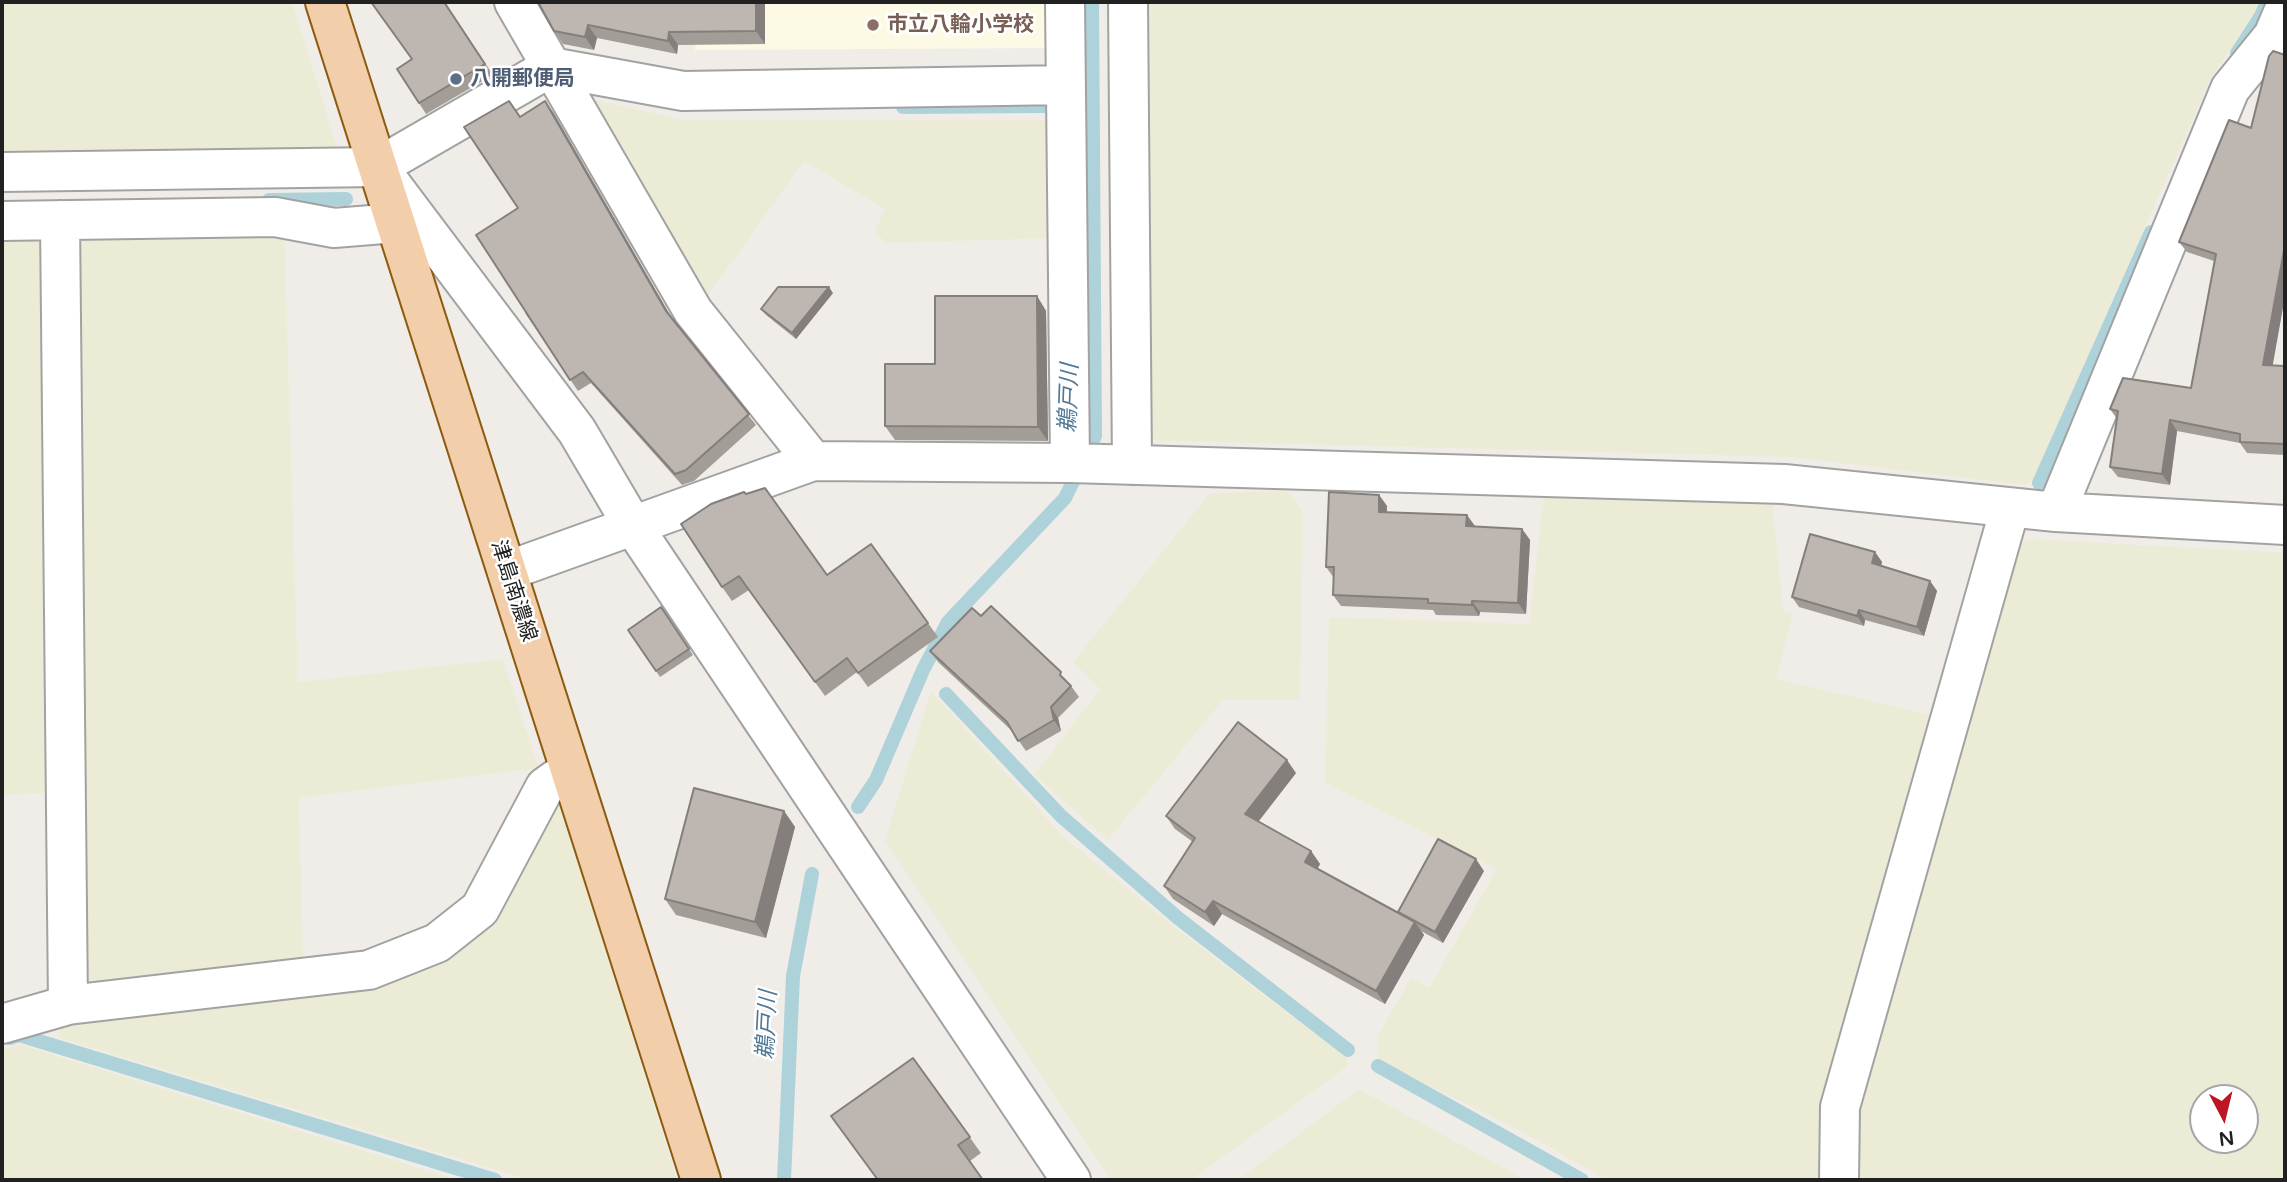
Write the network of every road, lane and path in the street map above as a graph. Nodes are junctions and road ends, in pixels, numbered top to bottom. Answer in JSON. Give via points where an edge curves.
{"nodes":[{"id":1,"x":325,"y":2,"type":"edge"},
{"id":2,"x":514,"y":2,"type":"edge"},
{"id":3,"x":1065,"y":2,"type":"edge"},
{"id":4,"x":1128,"y":2,"type":"edge"},
{"id":5,"x":2281,"y":28,"type":"edge"},
{"id":6,"x":551,"y":67,"type":"junction"},
{"id":7,"x":1066,"y":85,"type":"junction"},
{"id":8,"x":378,"y":167,"type":"junction"},
{"id":9,"x":2,"y":172,"type":"edge"},
{"id":10,"x":60,"y":220,"type":"junction"},
{"id":11,"x":2,"y":221,"type":"edge"},
{"id":12,"x":396,"y":223,"type":"junction"},
{"id":13,"x":813,"y":461,"type":"junction"},
{"id":14,"x":1070,"y":463,"type":"junction"},
{"id":15,"x":1122,"y":465,"type":"junction"},
{"id":16,"x":2010,"y":508,"type":"junction"},
{"id":17,"x":2056,"y":512,"type":"junction"},
{"id":18,"x":2285,"y":525,"type":"edge"},
{"id":19,"x":633,"y":526,"type":"junction"},
{"id":20,"x":507,"y":571,"type":"junction"},
{"id":21,"x":569,"y":770,"type":"junction"},
{"id":22,"x":68,"y":1005,"type":"junction"},
{"id":23,"x":2,"y":1024,"type":"edge"},
{"id":24,"x":701,"y":1180,"type":"edge"},
{"id":25,"x":1071,"y":1180,"type":"edge"},
{"id":26,"x":1839,"y":1180,"type":"edge"}],
"edges":[{"from":1,"to":8,"type":"main road","name":"津島南濃線"},
{"from":2,"to":6,"type":"street"},
{"from":3,"to":7,"type":"street"},
{"from":4,"to":15,"type":"street"},
{"from":5,"to":17,"type":"street","via":[[2230,89]]},
{"from":6,"to":7,"type":"street","via":[[683,90]]},
{"from":6,"to":8,"type":"street"},
{"from":6,"to":13,"type":"street","via":[[693,311]]},
{"from":7,"to":14,"type":"street"},
{"from":8,"to":9,"type":"street"},
{"from":8,"to":12,"type":"main road","name":"津島南濃線"},
{"from":8,"to":19,"type":"street","via":[[577,431]]},
{"from":10,"to":11,"type":"street"},
{"from":10,"to":12,"type":"street","via":[[275,217],[334,228]]},
{"from":10,"to":22,"type":"street"},
{"from":12,"to":20,"type":"main road","name":"津島南濃線"},
{"from":13,"to":14,"type":"street"},
{"from":13,"to":19,"type":"street"},
{"from":14,"to":15,"type":"street"},
{"from":15,"to":16,"type":"street","via":[[1784,484]]},
{"from":16,"to":17,"type":"street"},
{"from":16,"to":26,"type":"street","via":[[1840,1107]]},
{"from":17,"to":18,"type":"street"},
{"from":19,"to":20,"type":"street"},
{"from":19,"to":25,"type":"street"},
{"from":20,"to":21,"type":"main road","name":"津島南濃線"},
{"from":21,"to":22,"type":"street","via":[[545,787],[480,909],[437,943],[369,970]]},
{"from":21,"to":24,"type":"main road","name":"津島南濃線"},
{"from":22,"to":23,"type":"street"}]}
